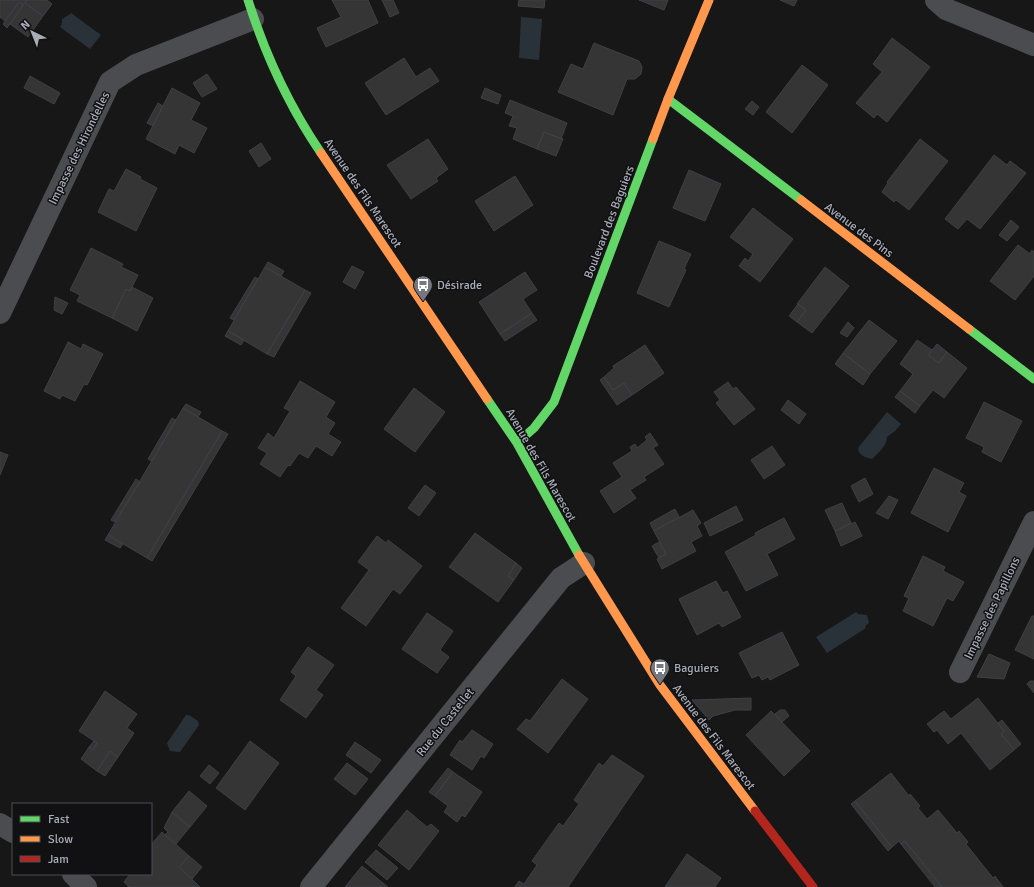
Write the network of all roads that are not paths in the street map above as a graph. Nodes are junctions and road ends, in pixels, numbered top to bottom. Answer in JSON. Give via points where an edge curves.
{"nodes":[{"id":1,"x":709,"y":0,"type":"edge"},
{"id":2,"x":936,"y":0,"type":"edge"},
{"id":3,"x":251,"y":9,"type":"edge"},
{"id":4,"x":1034,"y":45,"type":"edge"},
{"id":5,"x":668,"y":99,"type":"junction"},
{"id":6,"x":0,"y":312,"type":"edge"},
{"id":7,"x":1034,"y":379,"type":"edge"},
{"id":8,"x":517,"y":443,"type":"junction"},
{"id":9,"x":1034,"y":522,"type":"edge"},
{"id":10,"x":584,"y":563,"type":"junction"},
{"id":11,"x":960,"y":672,"type":"dead end"},
{"id":12,"x":0,"y":824,"type":"edge"},
{"id":13,"x":12,"y":831,"type":"edge"},
{"id":14,"x":74,"y":875,"type":"edge"},
{"id":15,"x":86,"y":887,"type":"edge"},
{"id":16,"x":311,"y":887,"type":"edge"},
{"id":17,"x":813,"y":887,"type":"edge"}],
"edges":[{"from":1,"to":5,"type":"street","name":"Boulevard des Baguiers"},
{"from":2,"to":4,"type":"street","via":[[946,9]]},
{"from":3,"to":6,"type":"street","name":"Impasse des Hirondelles","via":[[136,65],[110,82]]},
{"from":3,"to":8,"type":"street","name":"Avenue des Fils Marescot","via":[[277,77],[306,131]]},
{"from":5,"to":7,"type":"street","name":"Avenue des Pins"},
{"from":5,"to":8,"type":"street","name":"Boulevard des Baguiers","via":[[554,402],[534,428]]},
{"from":8,"to":10,"type":"street","name":"Avenue des Fils Marescot"},
{"from":9,"to":11,"type":"street","name":"Impasse des Papillons"},
{"from":10,"to":16,"type":"street","name":"Rue du Castellet","via":[[561,578]]},
{"from":10,"to":17,"type":"street","name":"Avenue des Fils Marescot","via":[[660,685]]},
{"from":12,"to":13,"type":"street"},
{"from":14,"to":15,"type":"street"}]}
